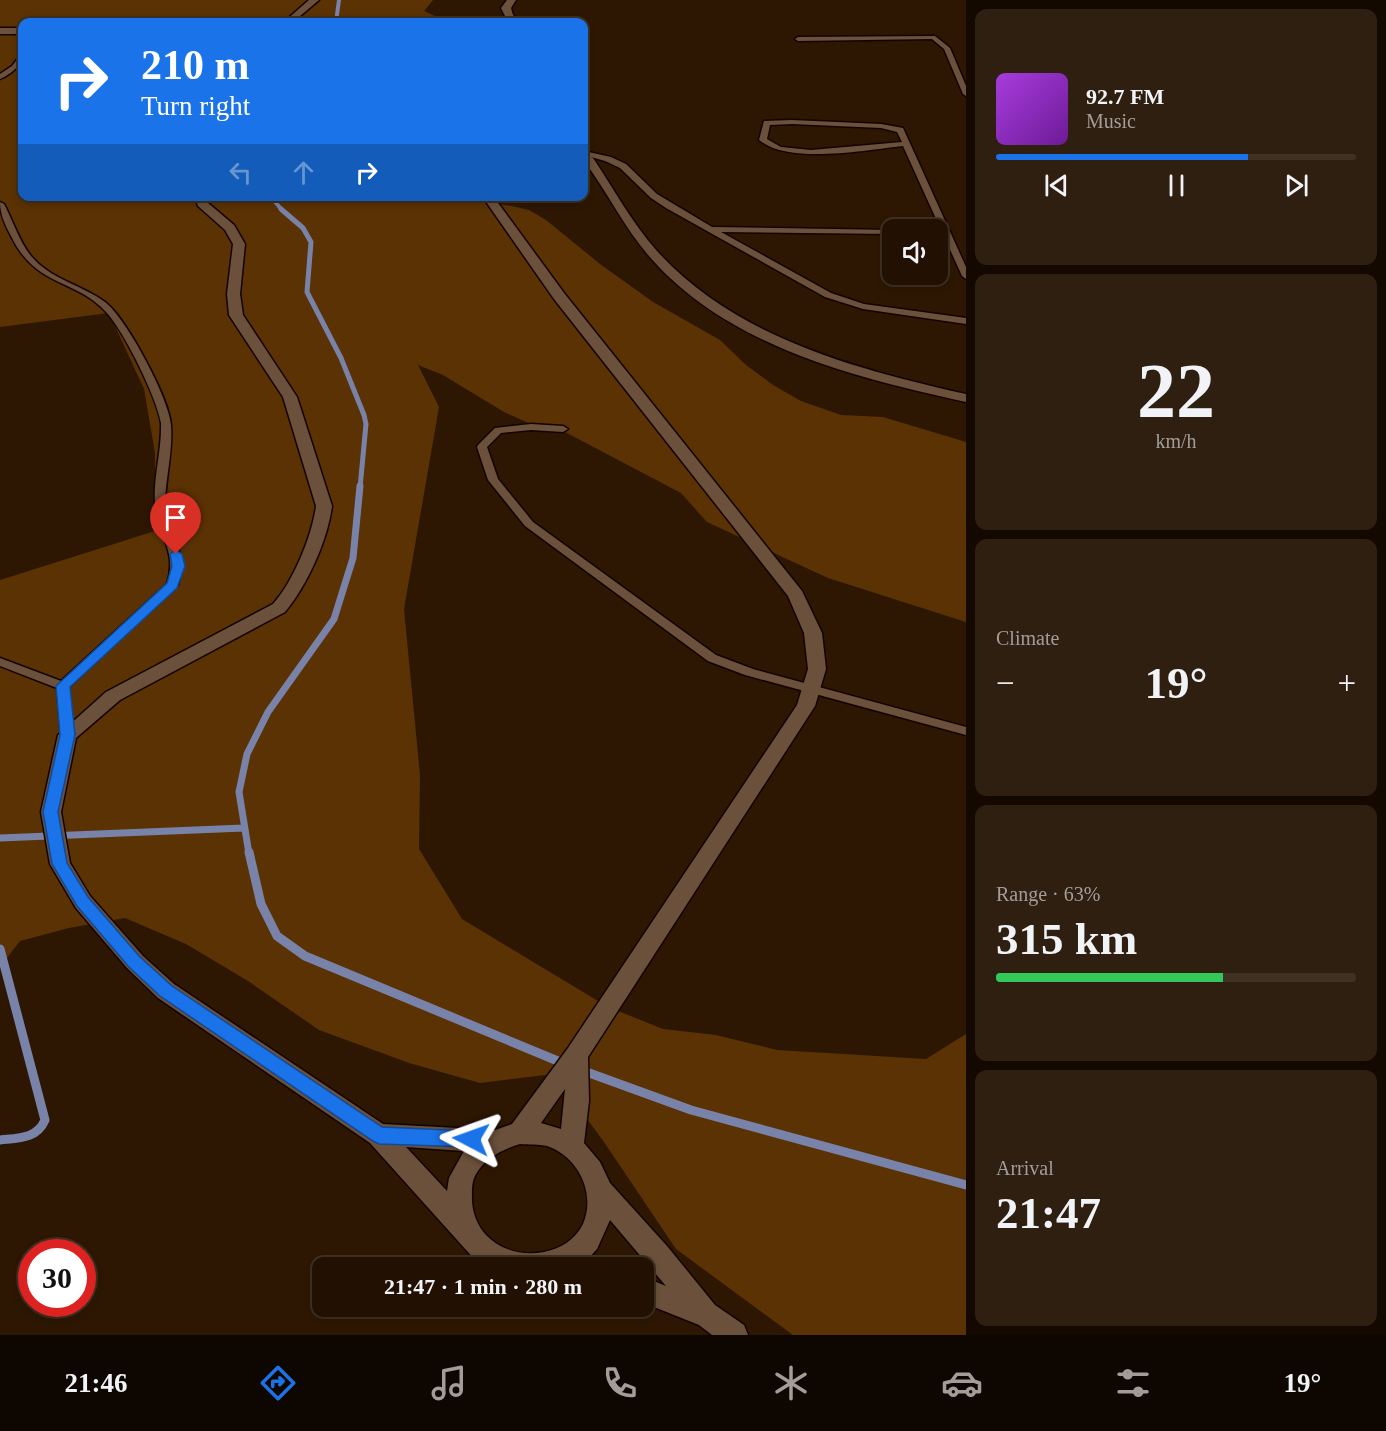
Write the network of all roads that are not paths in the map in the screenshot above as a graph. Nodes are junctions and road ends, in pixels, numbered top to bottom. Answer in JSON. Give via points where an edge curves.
{"nodes":[{"id":1,"x":315,"y":0,"type":"edge"},
{"id":2,"x":512,"y":0,"type":"edge"},
{"id":3,"x":293,"y":18,"type":"edge"},
{"id":4,"x":512,"y":18,"type":"edge"},
{"id":5,"x":0,"y":31,"type":"edge"},
{"id":6,"x":18,"y":31,"type":"edge"},
{"id":7,"x":798,"y":39,"type":"dead end"},
{"id":8,"x":18,"y":61,"type":"edge"},
{"id":9,"x":0,"y":77,"type":"edge"},
{"id":10,"x":966,"y":94,"type":"edge"},
{"id":11,"x":906,"y":144,"type":"junction"},
{"id":12,"x":588,"y":155,"type":"edge"},
{"id":13,"x":588,"y":159,"type":"edge"},
{"id":14,"x":202,"y":201,"type":"edge"},
{"id":15,"x":491,"y":201,"type":"edge"},
{"id":16,"x":0,"y":204,"type":"edge"},
{"id":17,"x":936,"y":219,"type":"edge"},
{"id":18,"x":711,"y":229,"type":"junction"},
{"id":19,"x":882,"y":232,"type":"edge"},
{"id":20,"x":948,"y":244,"type":"edge"},
{"id":21,"x":966,"y":276,"type":"edge"},
{"id":22,"x":966,"y":321,"type":"edge"},
{"id":23,"x":966,"y":398,"type":"edge"},
{"id":24,"x":563,"y":429,"type":"dead end"},
{"id":25,"x":0,"y":662,"type":"edge"},
{"id":26,"x":63,"y":686,"type":"junction"},
{"id":27,"x":811,"y":690,"type":"junction"},
{"id":28,"x":966,"y":731,"type":"edge"},
{"id":29,"x":67,"y":735,"type":"junction"},
{"id":30,"x":576,"y":1054,"type":"junction"},
{"id":31,"x":520,"y":1133,"type":"junction"},
{"id":32,"x":379,"y":1135,"type":"junction"},
{"id":33,"x":495,"y":1141,"type":"junction"},
{"id":34,"x":571,"y":1146,"type":"junction"},
{"id":35,"x":600,"y":1190,"type":"junction"},
{"id":36,"x":467,"y":1231,"type":"junction"},
{"id":37,"x":497,"y":1257,"type":"edge"},
{"id":38,"x":567,"y":1257,"type":"edge"},
{"id":39,"x":654,"y":1294,"type":"edge"},
{"id":40,"x":706,"y":1314,"type":"junction"},
{"id":41,"x":734,"y":1335,"type":"edge"}],
"edges":[{"from":1,"to":3,"type":"street"},
{"from":2,"to":4,"type":"street","via":[[506,8]]},
{"from":5,"to":6,"type":"street"},
{"from":7,"to":10,"type":"lane","via":[[933,37],[948,48]]},
{"from":8,"to":9,"type":"lane"},
{"from":11,"to":11,"type":"lane","via":[[900,130],[892,127],[792,122],[767,123],[763,140],[779,149],[811,152]]},
{"from":11,"to":17,"type":"lane"},
{"from":12,"to":18,"type":"lane","via":[[615,161],[654,196]]},
{"from":13,"to":23,"type":"street","via":[[653,254],[706,302],[736,321],[869,376]]},
{"from":14,"to":29,"type":"street","via":[[238,238],[232,304],[290,397],[324,506],[322,522],[292,593],[279,608],[113,696]]},
{"from":15,"to":27,"type":"street","via":[[559,296],[796,595],[813,633],[817,669]]},
{"from":16,"to":26,"type":"lane","via":[[33,263],[111,312],[156,392],[167,430],[160,502],[176,554],[177,576],[172,585]]},
{"from":18,"to":19,"type":"lane"},
{"from":18,"to":22,"type":"lane","via":[[828,295],[863,306]]},
{"from":20,"to":21,"type":"lane"},
{"from":24,"to":27,"type":"lane","via":[[498,430],[482,447],[493,480],[529,524],[712,658]]},
{"from":25,"to":26,"type":"lane"},
{"from":26,"to":29,"type":"lane"},
{"from":27,"to":28,"type":"lane"},
{"from":27,"to":30,"type":"street","via":[[806,706]]},
{"from":29,"to":32,"type":"street","via":[[51,812],[60,864],[83,902],[166,991]]},
{"from":30,"to":31,"type":"street"},
{"from":30,"to":34,"type":"street","via":[[577,1101]]},
{"from":31,"to":33,"type":"street"},
{"from":31,"to":34,"type":"street","via":[[547,1135]]},
{"from":32,"to":33,"type":"street"},
{"from":32,"to":36,"type":"street"},
{"from":33,"to":36,"type":"street","via":[[474,1157],[461,1179],[458,1205]]},
{"from":34,"to":35,"type":"street","via":[[590,1166]]},
{"from":35,"to":38,"type":"street","via":[[599,1216],[588,1241]]},
{"from":35,"to":40,"type":"street"},
{"from":36,"to":37,"type":"street","via":[[485,1252]]},
{"from":39,"to":40,"type":"street"},
{"from":40,"to":41,"type":"street"}]}
